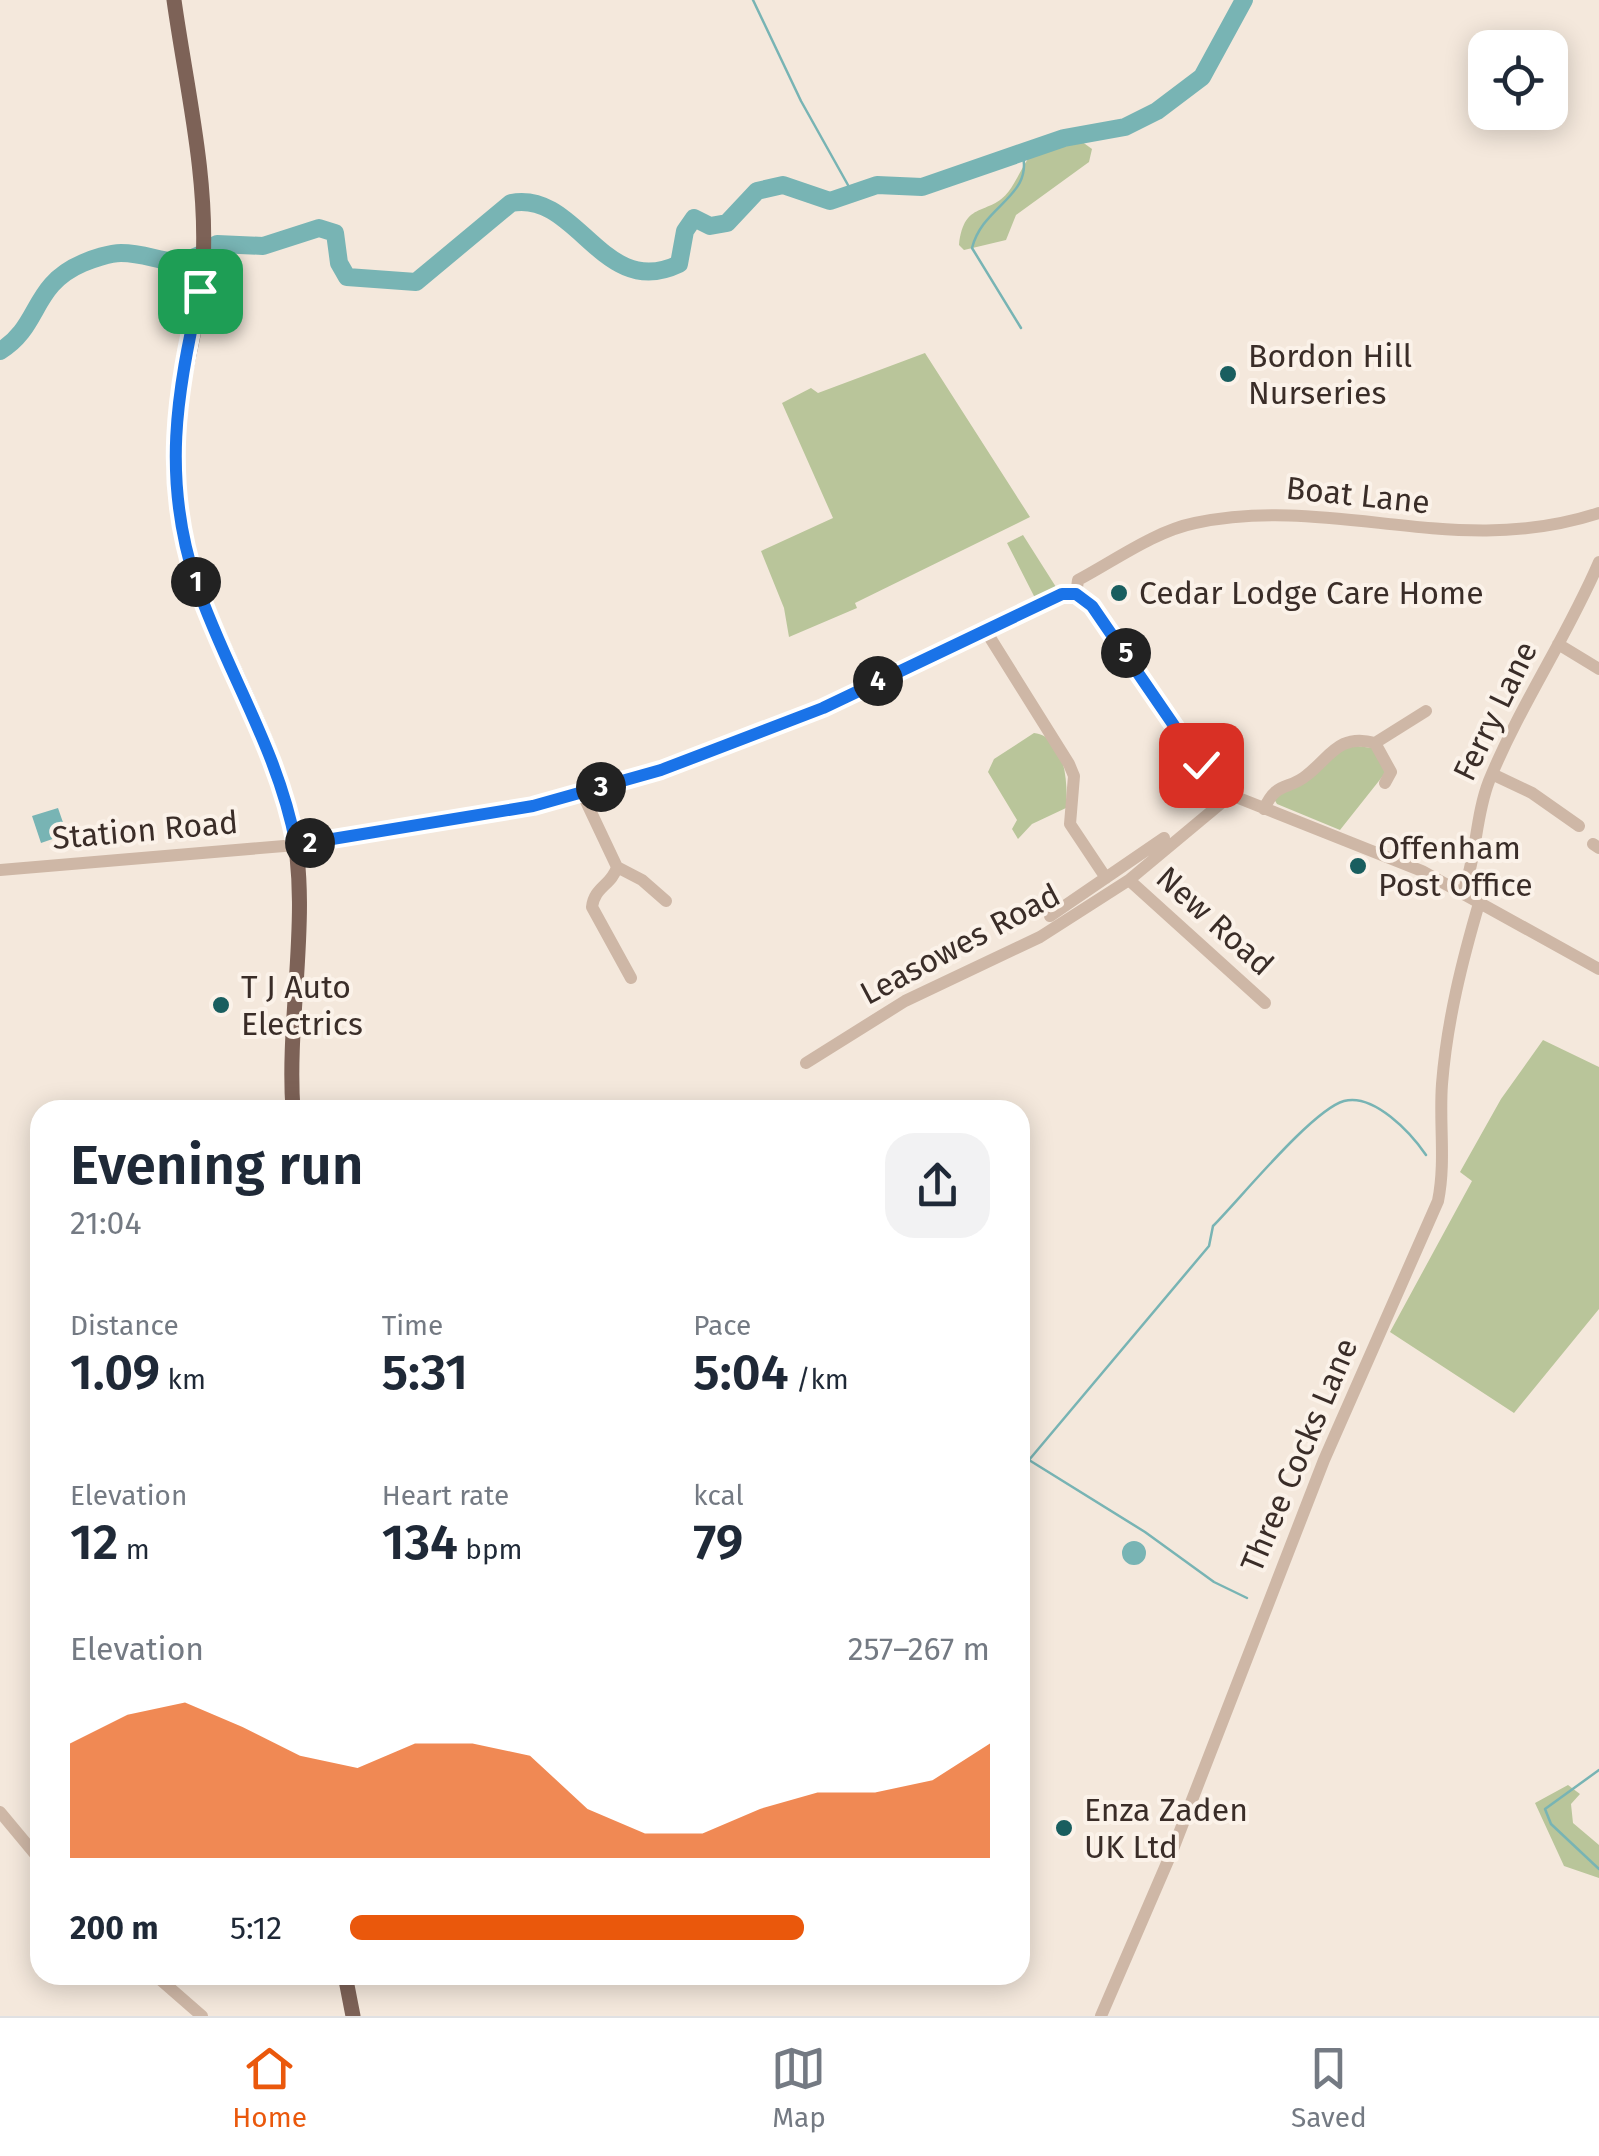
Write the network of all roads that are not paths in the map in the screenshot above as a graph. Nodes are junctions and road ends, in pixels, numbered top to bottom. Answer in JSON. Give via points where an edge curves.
{"nodes":[{"id":1,"x":174,"y":0,"type":"edge"},
{"id":2,"x":1599,"y":513,"type":"edge"},
{"id":3,"x":1599,"y":562,"type":"edge"},
{"id":4,"x":1076,"y":594,"type":"junction"},
{"id":5,"x":984,"y":628,"type":"junction"},
{"id":6,"x":1558,"y":644,"type":"junction"},
{"id":7,"x":1599,"y":669,"type":"edge"},
{"id":8,"x":1426,"y":711,"type":"dead end"},
{"id":9,"x":1397,"y":712,"type":"dead end"},
{"id":10,"x":1406,"y":725,"type":"junction"},
{"id":11,"x":1375,"y":743,"type":"junction"},
{"id":12,"x":1492,"y":774,"type":"junction"},
{"id":13,"x":1393,"y":775,"type":"dead end"},
{"id":14,"x":582,"y":793,"type":"junction"},
{"id":15,"x":1230,"y":794,"type":"junction"},
{"id":16,"x":1264,"y":809,"type":"junction"},
{"id":17,"x":1579,"y":826,"type":"dead end"},
{"id":18,"x":1164,"y":838,"type":"dead end"},
{"id":19,"x":296,"y":845,"type":"junction"},
{"id":20,"x":617,"y":867,"type":"junction"},
{"id":21,"x":0,"y":870,"type":"edge"},
{"id":22,"x":1106,"y":878,"type":"junction"},
{"id":23,"x":1129,"y":880,"type":"junction"},
{"id":24,"x":1464,"y":892,"type":"junction"},
{"id":25,"x":1480,"y":900,"type":"junction"},
{"id":26,"x":666,"y":901,"type":"dead end"},
{"id":27,"x":1050,"y":916,"type":"dead end"},
{"id":28,"x":1599,"y":969,"type":"edge"},
{"id":29,"x":631,"y":978,"type":"dead end"},
{"id":30,"x":1265,"y":1002,"type":"dead end"},
{"id":31,"x":806,"y":1062,"type":"dead end"},
{"id":32,"x":293,"y":1100,"type":"edge"},
{"id":33,"x":0,"y":1812,"type":"edge"},
{"id":34,"x":30,"y":1848,"type":"edge"},
{"id":35,"x":166,"y":1985,"type":"edge"},
{"id":36,"x":347,"y":1985,"type":"edge"},
{"id":37,"x":202,"y":2016,"type":"edge"},
{"id":38,"x":353,"y":2016,"type":"edge"},
{"id":39,"x":1101,"y":2016,"type":"edge"}],
"edges":[{"from":1,"to":19,"type":"main road","via":[[203,240],[175,410],[177,504],[196,583],[256,716]]},
{"from":2,"to":4,"type":"street","name":"Boat Lane","via":[[1568,523],[1467,532],[1293,512],[1190,523],[1078,580]]},
{"from":3,"to":6,"type":"street","name":"Ferry Lane"},
{"from":4,"to":5,"type":"street","name":"Station Road","via":[[1044,599]]},
{"from":4,"to":15,"type":"street","via":[[1112,631],[1176,730]]},
{"from":5,"to":14,"type":"street","name":"Station Road","via":[[803,717]]},
{"from":5,"to":22,"type":"street","via":[[1069,764],[1070,824]]},
{"from":6,"to":7,"type":"street"},
{"from":6,"to":12,"type":"street","name":"Ferry Lane"},
{"from":8,"to":10,"type":"street"},
{"from":9,"to":10,"type":"street"},
{"from":10,"to":11,"type":"street"},
{"from":11,"to":13,"type":"street"},
{"from":11,"to":16,"type":"street","via":[[1353,740],[1325,753],[1311,772],[1271,794]]},
{"from":12,"to":17,"type":"street"},
{"from":12,"to":24,"type":"street","name":"Ferry Lane"},
{"from":14,"to":19,"type":"street","name":"Station Road","via":[[413,829]]},
{"from":14,"to":20,"type":"street"},
{"from":15,"to":16,"type":"street"},
{"from":15,"to":23,"type":"street","name":"Leasowes Road"},
{"from":16,"to":24,"type":"street"},
{"from":18,"to":22,"type":"street"},
{"from":19,"to":21,"type":"street","name":"Station Road"},
{"from":19,"to":32,"type":"main road"},
{"from":20,"to":26,"type":"street"},
{"from":20,"to":29,"type":"street","via":[[592,907]]},
{"from":22,"to":27,"type":"street"},
{"from":23,"to":30,"type":"street","name":"New Road"},
{"from":23,"to":31,"type":"street","name":"Leasowes Road","via":[[1040,938],[905,1001]]},
{"from":24,"to":25,"type":"street"},
{"from":25,"to":28,"type":"street"},
{"from":25,"to":39,"type":"street","name":"Three Cocks Lane","via":[[1450,1016],[1442,1085],[1446,1164],[1438,1201],[1324,1460]]},
{"from":33,"to":34,"type":"street"},
{"from":35,"to":37,"type":"street"},
{"from":36,"to":38,"type":"main road"}]}
